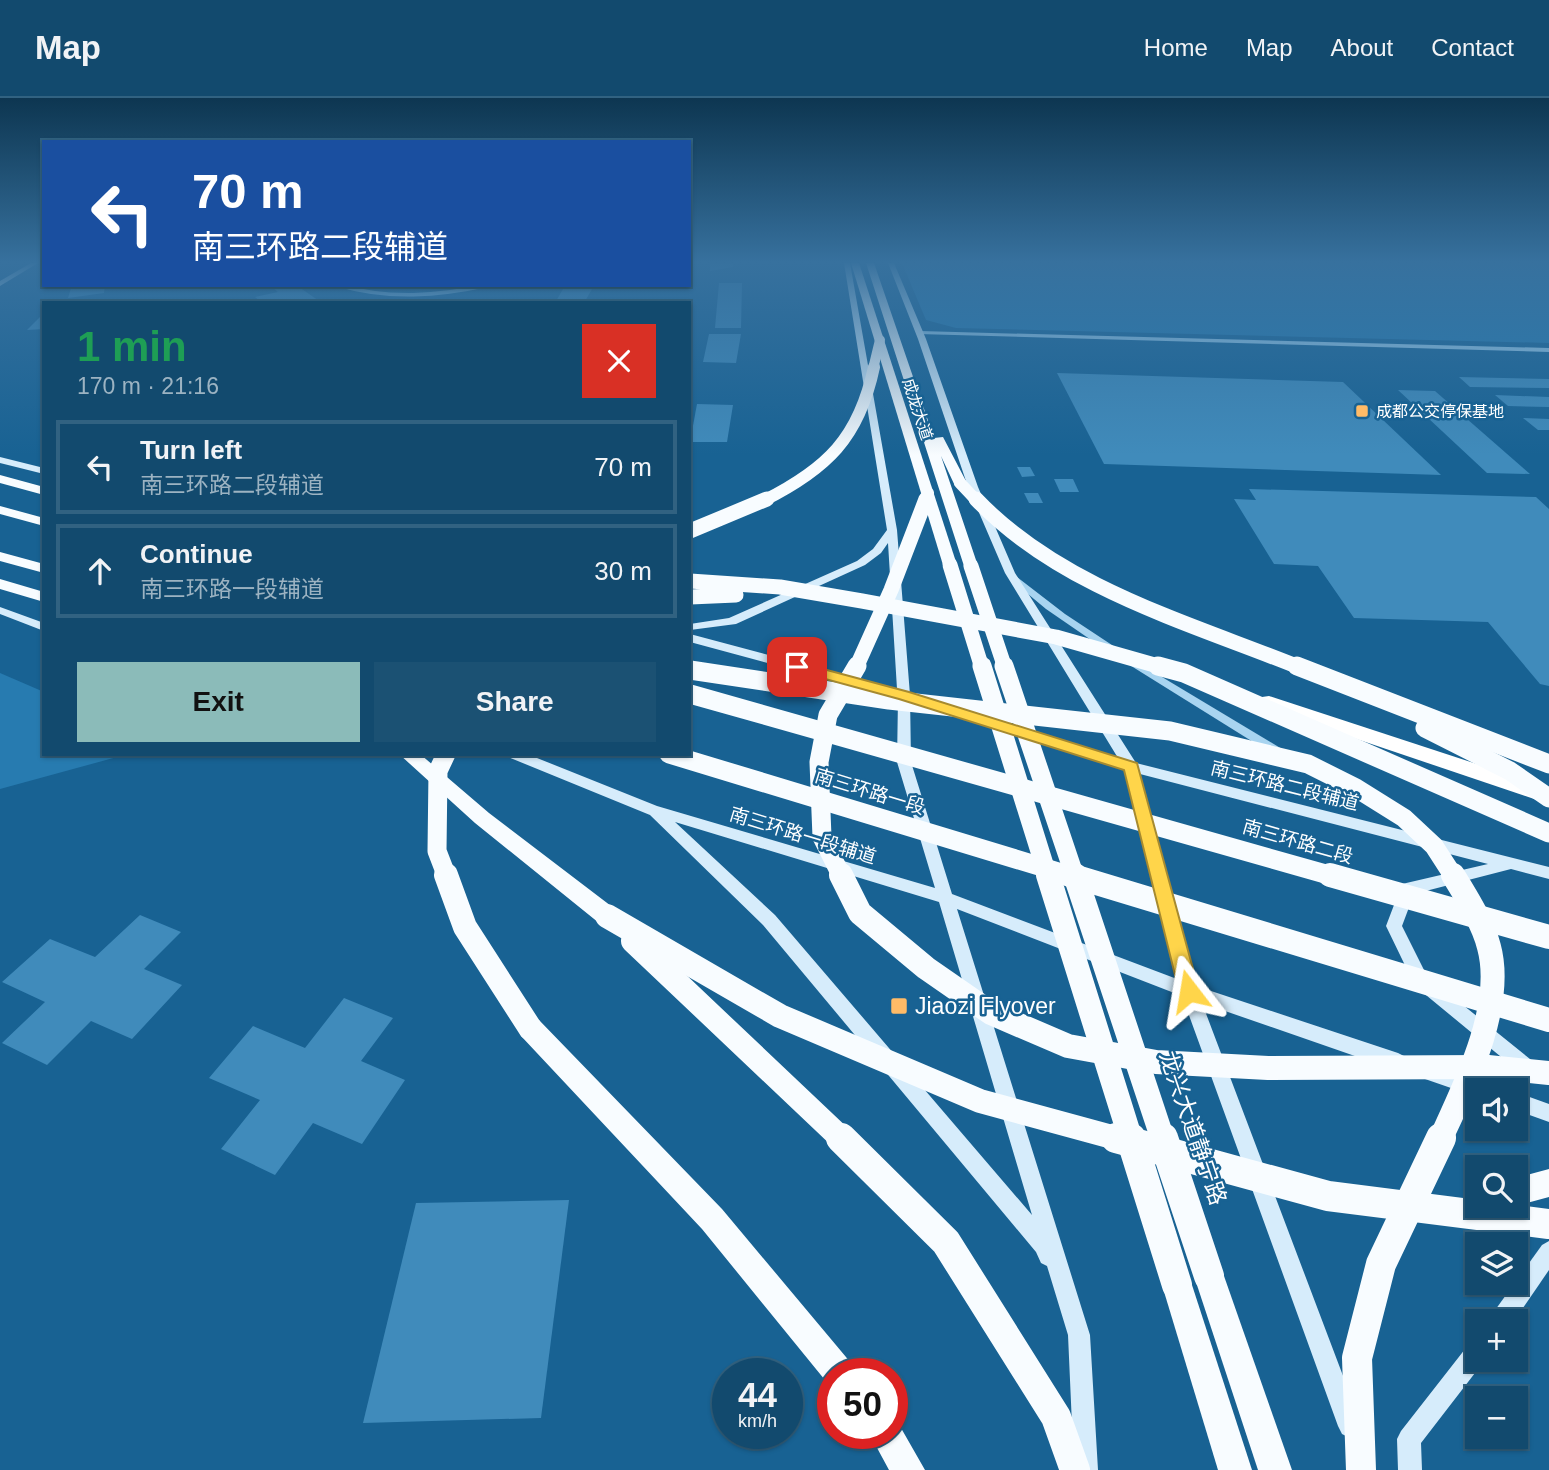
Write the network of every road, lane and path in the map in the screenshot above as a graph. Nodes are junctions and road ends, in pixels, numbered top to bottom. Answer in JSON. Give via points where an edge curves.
{"nodes":[{"id":1,"x":858,"y":327,"type":"edge"},
{"id":2,"x":883,"y":327,"type":"edge"},
{"id":3,"x":917,"y":327,"type":"edge"},
{"id":4,"x":921,"y":336,"type":"junction"},
{"id":5,"x":887,"y":340,"type":"junction"},
{"id":6,"x":1549,"y":350,"type":"edge"},
{"id":7,"x":1549,"y":356,"type":"edge"},
{"id":8,"x":0,"y":460,"type":"edge"},
{"id":9,"x":42,"y":470,"type":"edge"},
{"id":10,"x":0,"y":479,"type":"edge"},
{"id":11,"x":42,"y":490,"type":"edge"},
{"id":12,"x":928,"y":493,"type":"junction"},
{"id":13,"x":0,"y":510,"type":"edge"},
{"id":14,"x":42,"y":521,"type":"edge"},
{"id":15,"x":892,"y":530,"type":"junction"},
{"id":16,"x":691,"y":531,"type":"edge"},
{"id":17,"x":0,"y":556,"type":"edge"},
{"id":18,"x":960,"y":566,"type":"junction"},
{"id":19,"x":42,"y":568,"type":"edge"},
{"id":20,"x":1010,"y":573,"type":"junction"},
{"id":21,"x":691,"y":582,"type":"edge"},
{"id":22,"x":0,"y":584,"type":"edge"},
{"id":23,"x":42,"y":596,"type":"edge"},
{"id":24,"x":691,"y":597,"type":"edge"},
{"id":25,"x":862,"y":601,"type":"junction"},
{"id":26,"x":0,"y":610,"type":"edge"},
{"id":27,"x":42,"y":626,"type":"edge"},
{"id":28,"x":691,"y":627,"type":"edge"},
{"id":29,"x":691,"y":638,"type":"edge"},
{"id":30,"x":691,"y":670,"type":"edge"},
{"id":31,"x":1184,"y":673,"type":"junction"},
{"id":32,"x":1329,"y":679,"type":"junction"},
{"id":33,"x":691,"y":694,"type":"edge"},
{"id":34,"x":904,"y":695,"type":"junction"},
{"id":35,"x":410,"y":756,"type":"edge"},
{"id":36,"x":445,"y":756,"type":"edge"},
{"id":37,"x":518,"y":756,"type":"edge"},
{"id":38,"x":676,"y":756,"type":"edge"},
{"id":39,"x":1549,"y":764,"type":"edge"},
{"id":40,"x":1131,"y":767,"type":"junction"},
{"id":41,"x":1549,"y":797,"type":"edge"},
{"id":42,"x":653,"y":810,"type":"junction"},
{"id":43,"x":1549,"y":833,"type":"edge"},
{"id":44,"x":1435,"y":845,"type":"junction"},
{"id":45,"x":1510,"y":864,"type":"junction"},
{"id":46,"x":1549,"y":873,"type":"edge"},
{"id":47,"x":946,"y":898,"type":"junction"},
{"id":48,"x":607,"y":916,"type":"junction"},
{"id":49,"x":1549,"y":937,"type":"edge"},
{"id":50,"x":1189,"y":991,"type":"junction"},
{"id":51,"x":1549,"y":1020,"type":"edge"},
{"id":52,"x":1549,"y":1073,"type":"edge"},
{"id":53,"x":1549,"y":1080,"type":"edge"},
{"id":54,"x":1465,"y":1084,"type":"edge"},
{"id":55,"x":1528,"y":1105,"type":"edge"},
{"id":56,"x":1549,"y":1113,"type":"edge"},
{"id":57,"x":1549,"y":1183,"type":"edge"},
{"id":58,"x":1528,"y":1189,"type":"edge"},
{"id":59,"x":1465,"y":1201,"type":"edge"},
{"id":60,"x":1432,"y":1208,"type":"junction"},
{"id":61,"x":1549,"y":1224,"type":"edge"},
{"id":62,"x":1549,"y":1252,"type":"edge"},
{"id":63,"x":1509,"y":1309,"type":"edge"},
{"id":64,"x":1079,"y":1335,"type":"junction"},
{"id":65,"x":827,"y":1358,"type":"edge"},
{"id":66,"x":1465,"y":1367,"type":"edge"},
{"id":67,"x":895,"y":1449,"type":"edge"},
{"id":68,"x":908,"y":1470,"type":"edge"},
{"id":69,"x":1075,"y":1470,"type":"edge"},
{"id":70,"x":1086,"y":1470,"type":"edge"},
{"id":71,"x":1235,"y":1470,"type":"edge"},
{"id":72,"x":1275,"y":1470,"type":"edge"},
{"id":73,"x":1361,"y":1470,"type":"edge"},
{"id":74,"x":1366,"y":1470,"type":"edge"},
{"id":75,"x":1410,"y":1470,"type":"edge"}],
"edges":[{"from":1,"to":15,"type":"main road"},
{"from":2,"to":5,"type":"highway","name":"成龙大道"},
{"from":3,"to":4,"type":"main road"},
{"from":4,"to":6,"type":"street"},
{"from":4,"to":7,"type":"street"},
{"from":4,"to":20,"type":"main road","via":[[973,487]]},
{"from":5,"to":12,"type":"highway","name":"成龙大道"},
{"from":5,"to":16,"type":"highway","bridge":true,"via":[[860,417],[845,441],[818,467],[770,499]]},
{"from":5,"to":18,"type":"highway","name":"成龙大道"},
{"from":5,"to":32,"type":"highway","bridge":true,"via":[[922,386],[940,444],[960,483],[1016,536],[1079,574],[1162,613]]},
{"from":8,"to":9,"type":"main road"},
{"from":10,"to":11,"type":"highway"},
{"from":12,"to":18,"type":"highway","name":"成龙大道"},
{"from":12,"to":52,"type":"highway","bridge":true,"via":[[891,590],[828,715],[820,762],[821,837],[860,913],[926,968],[991,1013],[1068,1046],[1156,1062],[1268,1068],[1488,1066]]},
{"from":13,"to":14,"type":"highway"},
{"from":15,"to":28,"type":"main road","via":[[861,563],[732,621]]},
{"from":15,"to":34,"type":"main road"},
{"from":17,"to":19,"type":"highway"},
{"from":18,"to":71,"type":"highway","bridge":true},
{"from":18,"to":72,"type":"highway","name":"龙兴大道静宁路","bridge":true},
{"from":20,"to":40,"type":"main road"},
{"from":20,"to":44,"type":"street","via":[[1072,624]]},
{"from":21,"to":25,"type":"highway","bridge":true,"via":[[780,587]]},
{"from":22,"to":23,"type":"highway"},
{"from":24,"to":25,"type":"highway","bridge":true,"via":[[756,594]]},
{"from":25,"to":31,"type":"highway","bridge":true,"via":[[1056,637]]},
{"from":26,"to":27,"type":"main road"},
{"from":29,"to":34,"type":"main road"},
{"from":30,"to":73,"type":"highway","bridge":true,"via":[[890,700],[1183,734],[1308,764],[1404,818],[1434,846],[1489,945],[1494,975],[1489,1021],[1447,1125],[1381,1264],[1357,1358]]},
{"from":31,"to":41,"type":"highway","bridge":true},
{"from":31,"to":43,"type":"highway","bridge":true},
{"from":32,"to":39,"type":"highway","bridge":true},
{"from":32,"to":41,"type":"highway","bridge":true,"via":[[1510,771]]},
{"from":33,"to":49,"type":"highway","name":"南三环路二段","bridge":true},
{"from":34,"to":40,"type":"main road","name":"南三环路二段辅道"},
{"from":34,"to":47,"type":"main road","via":[[904,762]]},
{"from":35,"to":48,"type":"highway","bridge":true},
{"from":36,"to":65,"type":"highway","bridge":true,"via":[[438,771],[437,851],[465,928],[530,1028],[712,1219]]},
{"from":37,"to":42,"type":"main road","name":"南三环路一段辅道"},
{"from":38,"to":51,"type":"highway","name":"南三环路一段","bridge":true},
{"from":40,"to":44,"type":"main road","name":"南三环路二段辅道"},
{"from":40,"to":50,"type":"main road"},
{"from":42,"to":47,"type":"main road","name":"南三环路一段辅道"},
{"from":42,"to":64,"type":"main road","via":[[769,920],[1044,1245]]},
{"from":44,"to":45,"type":"main road","name":"南三环路二段辅道"},
{"from":45,"to":46,"type":"main road","name":"南三环路二段辅道"},
{"from":45,"to":53,"type":"main road","via":[[1408,889],[1394,926],[1420,981]]},
{"from":47,"to":50,"type":"main road","name":"南三环路一段辅道"},
{"from":47,"to":64,"type":"main road"},
{"from":48,"to":60,"type":"highway","bridge":true,"via":[[779,1016],[980,1101],[1328,1196]]},
{"from":48,"to":69,"type":"highway","bridge":true,"via":[[946,1242],[1056,1417]]},
{"from":50,"to":54,"type":"main road"},
{"from":50,"to":74,"type":"main road"},
{"from":55,"to":56,"type":"main road"},
{"from":57,"to":58,"type":"highway"},
{"from":59,"to":60,"type":"highway"},
{"from":60,"to":61,"type":"highway","bridge":true},
{"from":62,"to":63,"type":"main road"},
{"from":64,"to":70,"type":"main road"},
{"from":66,"to":75,"type":"main road","via":[[1409,1439]]},
{"from":67,"to":68,"type":"highway"}]}
